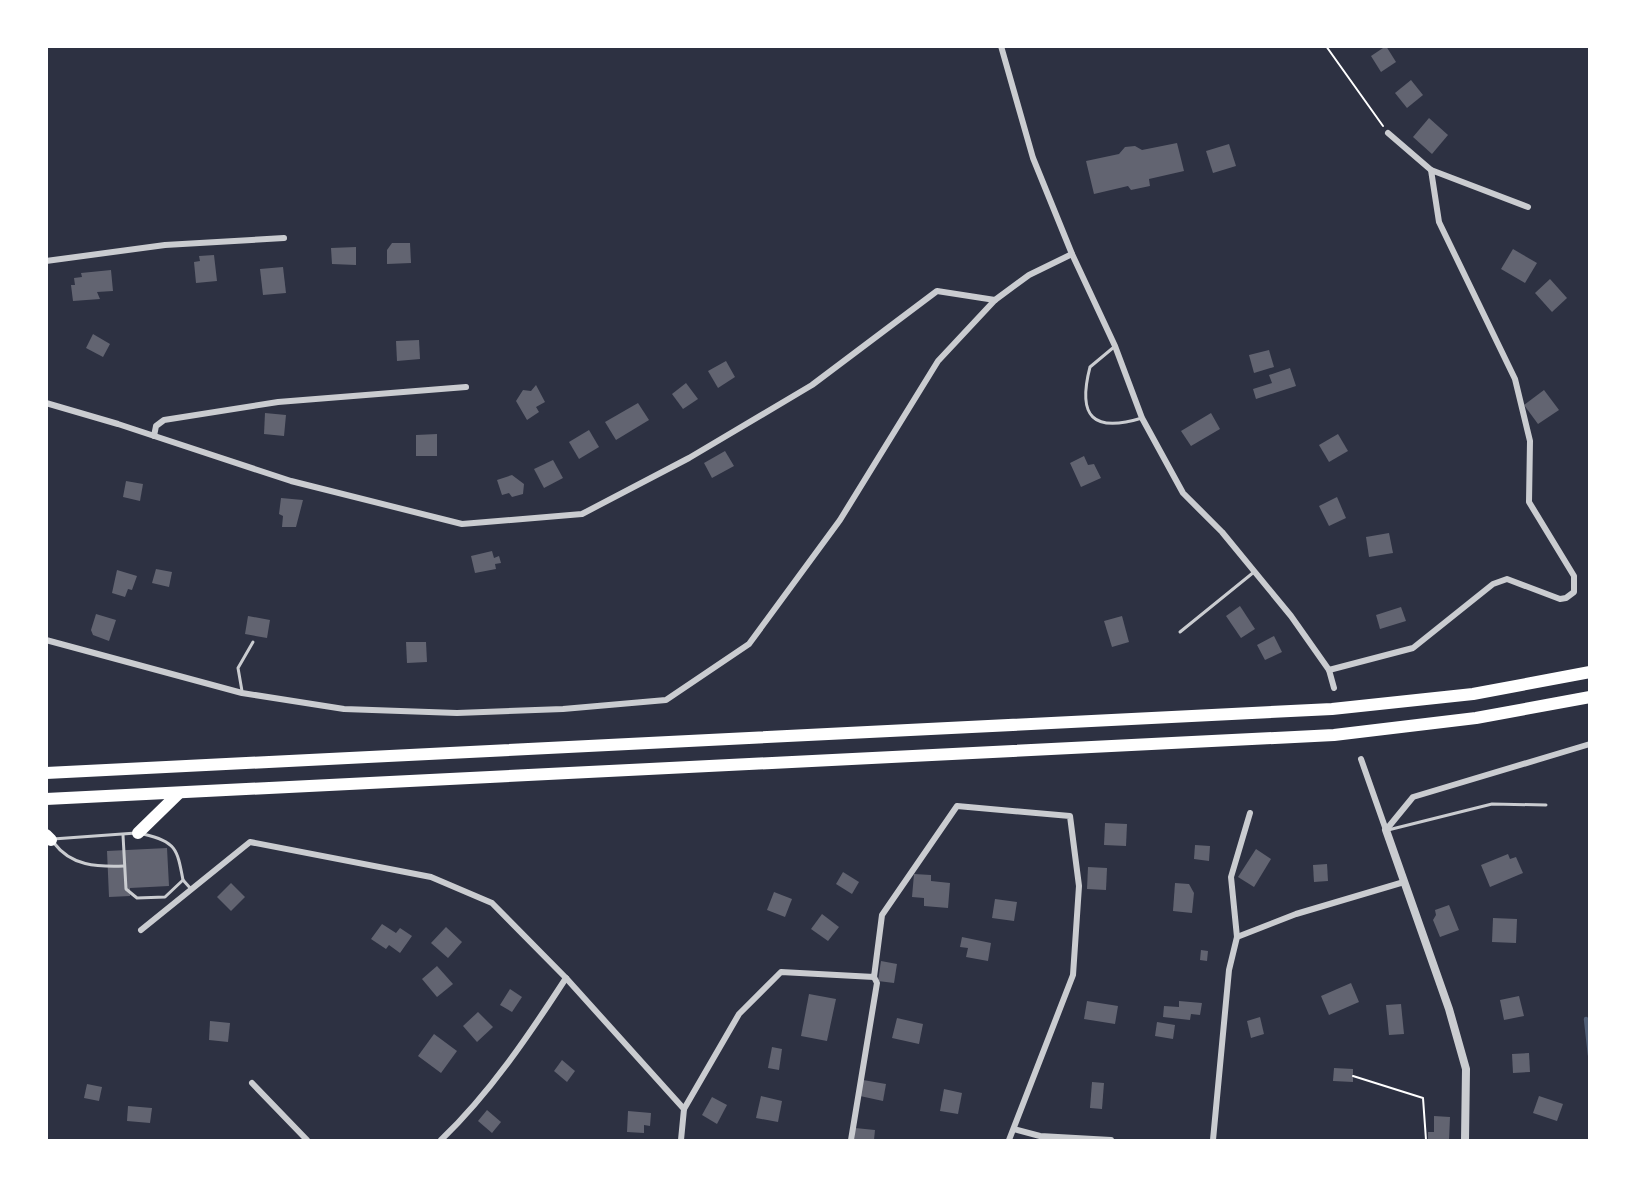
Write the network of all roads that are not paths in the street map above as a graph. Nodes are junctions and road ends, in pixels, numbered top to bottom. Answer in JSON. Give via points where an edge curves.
{"nodes":[{"id":1,"x":1000,"y":46,"type":"edge"},
{"id":2,"x":1388,"y":133,"type":"road end"},
{"id":3,"x":1431,"y":170,"type":"junction"},
{"id":4,"x":1528,"y":207,"type":"dead end"},
{"id":5,"x":284,"y":238,"type":"dead end"},
{"id":6,"x":1072,"y":254,"type":"junction"},
{"id":7,"x":46,"y":261,"type":"edge"},
{"id":8,"x":995,"y":300,"type":"junction"},
{"id":9,"x":1115,"y":346,"type":"junction"},
{"id":10,"x":466,"y":387,"type":"dead end"},
{"id":11,"x":46,"y":403,"type":"edge"},
{"id":12,"x":1142,"y":418,"type":"junction"},
{"id":13,"x":154,"y":436,"type":"junction"},
{"id":14,"x":1255,"y":571,"type":"junction"},
{"id":15,"x":1180,"y":632,"type":"dead end"},
{"id":16,"x":46,"y":640,"type":"edge"},
{"id":17,"x":253,"y":642,"type":"dead end"},
{"id":18,"x":1329,"y":670,"type":"junction"},
{"id":19,"x":1590,"y":672,"type":"edge"},
{"id":20,"x":1334,"y":688,"type":"dead end"},
{"id":21,"x":242,"y":693,"type":"junction"},
{"id":22,"x":1590,"y":699,"type":"edge"},
{"id":23,"x":1590,"y":744,"type":"edge"},
{"id":24,"x":1361,"y":759,"type":"dead end"},
{"id":25,"x":46,"y":773,"type":"edge"},
{"id":26,"x":179,"y":793,"type":"junction"},
{"id":27,"x":46,"y":799,"type":"edge"},
{"id":28,"x":1546,"y":805,"type":"dead end"},
{"id":29,"x":1250,"y":813,"type":"dead end"},
{"id":30,"x":1386,"y":830,"type":"junction"},
{"id":31,"x":138,"y":833,"type":"junction"},
{"id":32,"x":123,"y":835,"type":"junction"},
{"id":33,"x":48,"y":839,"type":"edge"},
{"id":34,"x":124,"y":866,"type":"junction"},
{"id":35,"x":183,"y":880,"type":"junction"},
{"id":36,"x":1404,"y":882,"type":"junction"},
{"id":37,"x":191,"y":889,"type":"junction"},
{"id":38,"x":141,"y":930,"type":"dead end"},
{"id":39,"x":1237,"y":937,"type":"junction"},
{"id":40,"x":874,"y":977,"type":"junction"},
{"id":41,"x":566,"y":978,"type":"junction"},
{"id":42,"x":252,"y":1083,"type":"dead end"},
{"id":43,"x":684,"y":1109,"type":"junction"},
{"id":44,"x":1014,"y":1129,"type":"junction"},
{"id":45,"x":308,"y":1140,"type":"edge"},
{"id":46,"x":441,"y":1140,"type":"edge"},
{"id":47,"x":681,"y":1140,"type":"edge"},
{"id":48,"x":850,"y":1140,"type":"edge"},
{"id":49,"x":1009,"y":1140,"type":"edge"},
{"id":50,"x":1112,"y":1140,"type":"edge"},
{"id":51,"x":1213,"y":1140,"type":"edge"},
{"id":52,"x":1465,"y":1140,"type":"edge"}],
"edges":[{"from":1,"to":6,"type":"street","via":[[1033,158]]},
{"from":2,"to":3,"type":"street"},
{"from":3,"to":4,"type":"street"},
{"from":3,"to":18,"type":"street","via":[[1439,222],[1515,379],[1530,441],[1529,502],[1574,576],[1574,592],[1560,599],[1507,579],[1493,584],[1413,648]]},
{"from":5,"to":7,"type":"street","via":[[165,245]]},
{"from":6,"to":8,"type":"street","via":[[1029,275]]},
{"from":6,"to":9,"type":"street"},
{"from":8,"to":13,"type":"street","via":[[937,291],[812,385],[689,458],[582,514],[462,524],[291,481]]},
{"from":8,"to":21,"type":"street","via":[[938,361],[840,519],[749,644],[666,700],[457,713],[344,708]]},
{"from":9,"to":12,"type":"street"},
{"from":9,"to":12,"type":"lane","via":[[1090,367],[1085,399],[1091,414],[1102,424],[1118,425]]},
{"from":10,"to":13,"type":"street","via":[[278,402],[164,420],[156,426]]},
{"from":11,"to":13,"type":"street"},
{"from":12,"to":14,"type":"street","via":[[1183,493]]},
{"from":14,"to":15,"type":"lane"},
{"from":14,"to":18,"type":"street"},
{"from":16,"to":21,"type":"street"},
{"from":17,"to":21,"type":"lane","via":[[238,668]]},
{"from":18,"to":20,"type":"street"},
{"from":19,"to":25,"type":"highway","via":[[1473,694],[1332,709]]},
{"from":22,"to":26,"type":"highway","via":[[1334,735]]},
{"from":23,"to":30,"type":"street","via":[[1413,797]]},
{"from":24,"to":30,"type":"street"},
{"from":26,"to":27,"type":"highway"},
{"from":26,"to":31,"type":"highway"},
{"from":28,"to":30,"type":"lane","via":[[1492,804]]},
{"from":29,"to":39,"type":"street","via":[[1231,877]]},
{"from":30,"to":36,"type":"street"},
{"from":31,"to":32,"type":"lane"},
{"from":31,"to":35,"type":"lane","via":[[168,842],[176,849]]},
{"from":32,"to":33,"type":"lane"},
{"from":32,"to":34,"type":"lane"},
{"from":33,"to":34,"type":"lane","via":[[61,853],[83,864]]},
{"from":34,"to":35,"type":"lane","via":[[126,889],[137,898],[165,897]]},
{"from":35,"to":37,"type":"lane"},
{"from":36,"to":39,"type":"street","via":[[1296,914]]},
{"from":36,"to":52,"type":"street","via":[[1466,1069]]},
{"from":37,"to":38,"type":"street"},
{"from":37,"to":41,"type":"street","via":[[250,842],[431,877],[492,903]]},
{"from":39,"to":51,"type":"street","via":[[1229,970]]},
{"from":40,"to":43,"type":"street","via":[[781,972],[739,1014]]},
{"from":40,"to":44,"type":"street","via":[[882,915],[957,806],[1070,816],[1079,886],[1073,975]]},
{"from":40,"to":48,"type":"street","via":[[878,984]]},
{"from":41,"to":43,"type":"street"},
{"from":41,"to":46,"type":"street","via":[[528,1036],[462,1120]]},
{"from":42,"to":45,"type":"street"},
{"from":43,"to":47,"type":"street"},
{"from":44,"to":49,"type":"street"},
{"from":44,"to":50,"type":"street","via":[[1040,1136]]}]}
